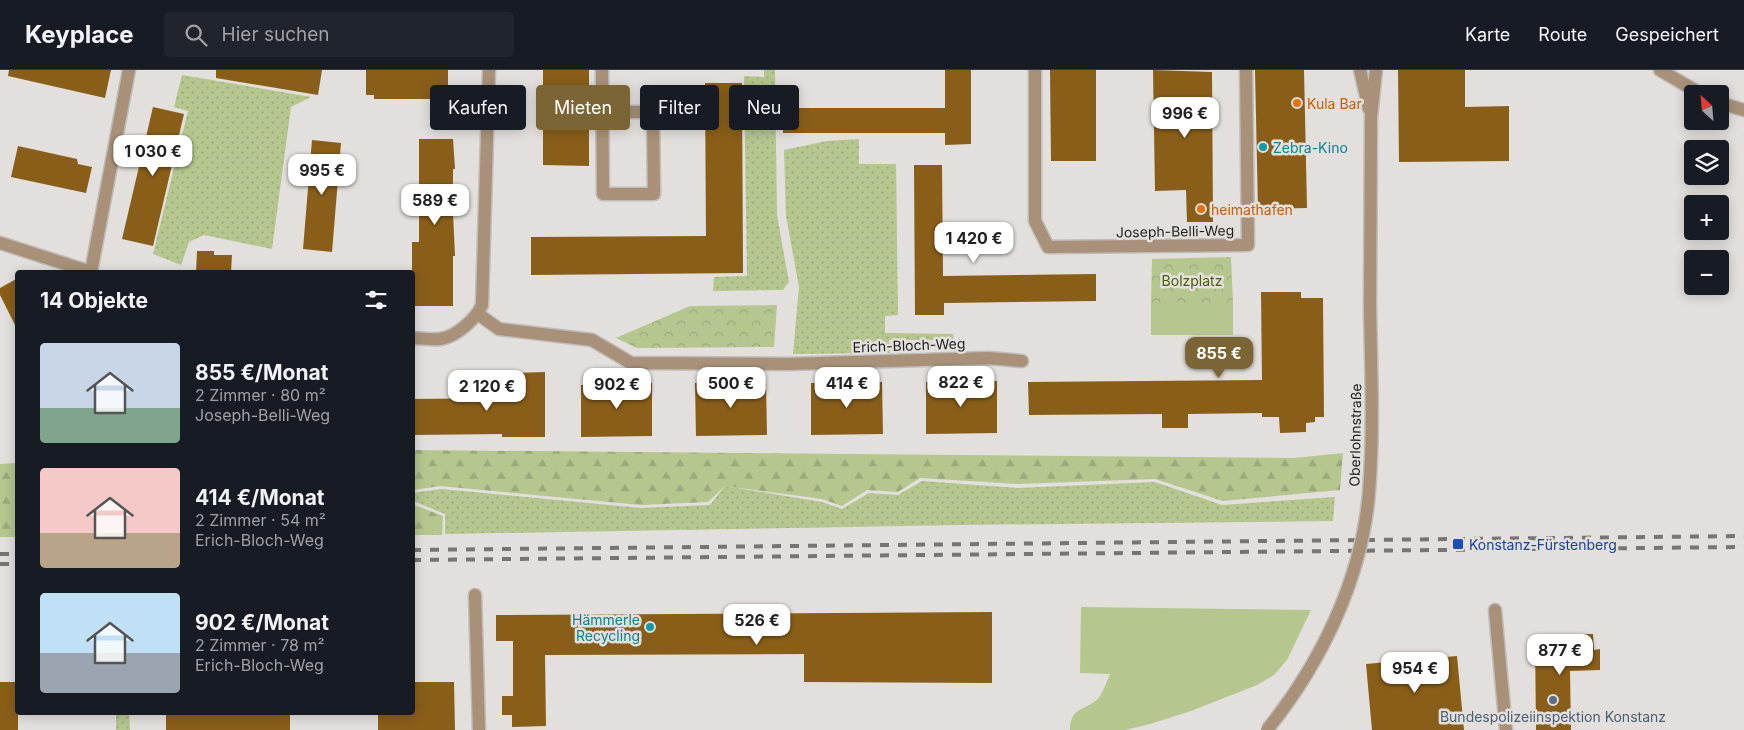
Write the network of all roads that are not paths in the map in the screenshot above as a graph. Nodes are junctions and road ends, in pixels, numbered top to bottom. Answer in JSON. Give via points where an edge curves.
{"nodes":[{"id":1,"x":129,"y":70,"type":"edge"},
{"id":2,"x":489,"y":70,"type":"edge"},
{"id":3,"x":602,"y":70,"type":"edge"},
{"id":4,"x":1035,"y":70,"type":"edge"},
{"id":5,"x":1246,"y":70,"type":"edge"},
{"id":6,"x":1360,"y":70,"type":"edge"},
{"id":7,"x":1376,"y":70,"type":"edge"},
{"id":8,"x":1660,"y":70,"type":"edge"},
{"id":9,"x":602,"y":85,"type":"edge"},
{"id":10,"x":1686,"y":85,"type":"edge"},
{"id":11,"x":1729,"y":106,"type":"edge"},
{"id":12,"x":1744,"y":110,"type":"edge"},
{"id":13,"x":603,"y":112,"type":"joint"},
{"id":14,"x":1371,"y":117,"type":"junction"},
{"id":15,"x":0,"y":242,"type":"edge"},
{"id":16,"x":85,"y":270,"type":"edge"},
{"id":17,"x":91,"y":270,"type":"edge"},
{"id":18,"x":478,"y":314,"type":"junction"},
{"id":19,"x":415,"y":338,"type":"edge"},
{"id":20,"x":1022,"y":361,"type":"dead end"},
{"id":21,"x":475,"y":595,"type":"dead end"},
{"id":22,"x":1495,"y":610,"type":"dead end"},
{"id":23,"x":479,"y":730,"type":"edge"},
{"id":24,"x":1267,"y":730,"type":"edge"},
{"id":25,"x":1506,"y":730,"type":"edge"}],
"edges":[{"from":1,"to":17,"type":"street"},
{"from":2,"to":18,"type":"street","via":[[482,305]]},
{"from":3,"to":9,"type":"street"},
{"from":4,"to":5,"type":"street","name":"Joseph-Belli-Weg","via":[[1035,221],[1048,248],[1248,245]]},
{"from":6,"to":14,"type":"street","name":"Oberlohnstraße"},
{"from":7,"to":14,"type":"street","name":"Oberlohnstraße"},
{"from":8,"to":10,"type":"street"},
{"from":11,"to":12,"type":"street"},
{"from":13,"to":13,"type":"street","via":[[603,194],[654,194],[653,112]]},
{"from":14,"to":24,"type":"street","name":"Oberlohnstraße","bridge":true,"via":[[1372,428],[1369,494],[1355,567],[1342,605],[1304,679]]},
{"from":15,"to":16,"type":"street"},
{"from":18,"to":19,"type":"street","via":[[467,325],[442,339]]},
{"from":18,"to":20,"type":"street","name":"Erich-Bloch-Weg","via":[[499,329],[592,340],[631,362],[788,364],[988,358]]},
{"from":21,"to":23,"type":"street"},
{"from":22,"to":25,"type":"street"}]}
